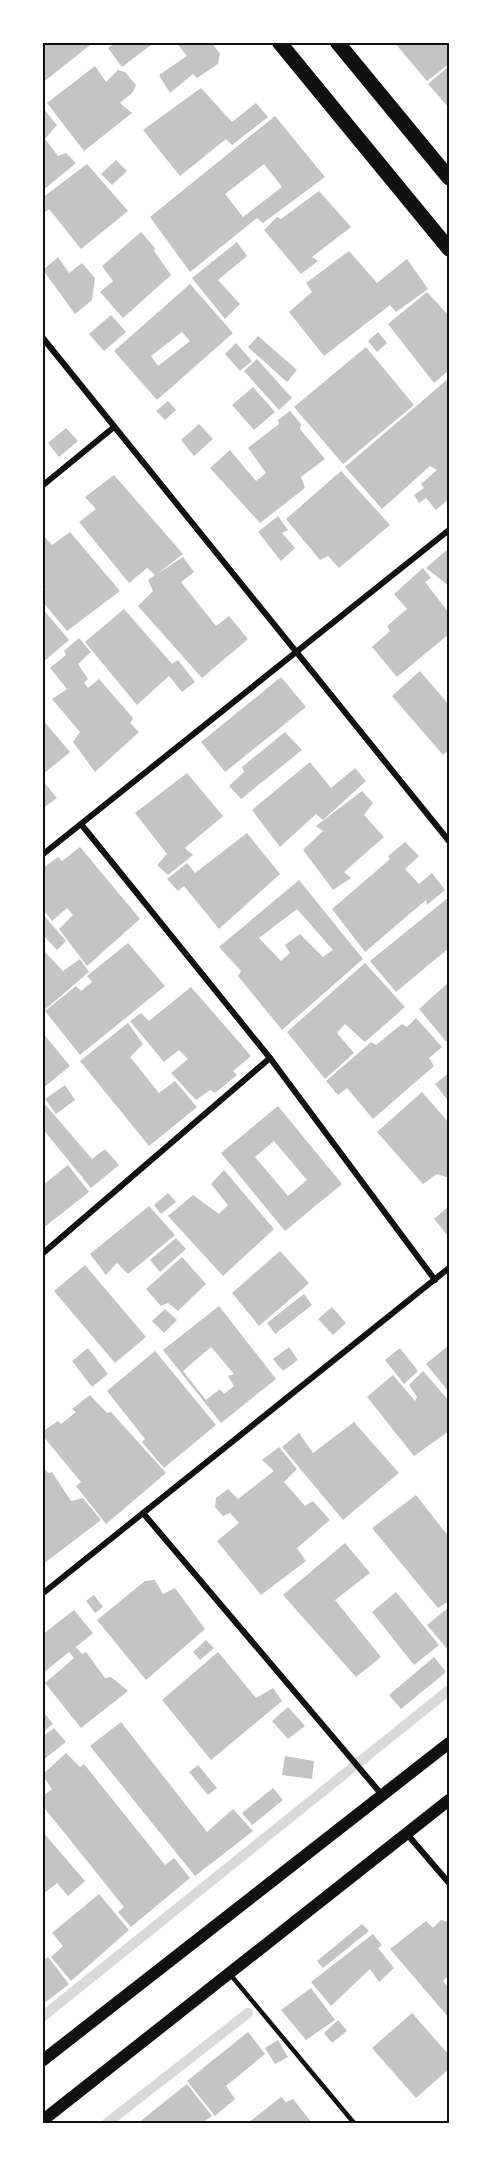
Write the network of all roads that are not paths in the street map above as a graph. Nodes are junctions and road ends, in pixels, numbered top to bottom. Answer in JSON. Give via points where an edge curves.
{"nodes":[{"id":1,"x":279,"y":42,"type":"edge"},
{"id":2,"x":337,"y":42,"type":"edge"},
{"id":3,"x":449,"y":178,"type":"edge"},
{"id":4,"x":449,"y":249,"type":"edge"},
{"id":5,"x":42,"y":337,"type":"edge"},
{"id":6,"x":114,"y":427,"type":"junction"},
{"id":7,"x":42,"y":486,"type":"edge"},
{"id":8,"x":449,"y":530,"type":"edge"},
{"id":9,"x":295,"y":653,"type":"junction"},
{"id":10,"x":81,"y":824,"type":"junction"},
{"id":11,"x":449,"y":841,"type":"edge"},
{"id":12,"x":42,"y":855,"type":"edge"},
{"id":13,"x":270,"y":1058,"type":"junction"},
{"id":14,"x":42,"y":1254,"type":"edge"},
{"id":15,"x":449,"y":1268,"type":"edge"},
{"id":16,"x":435,"y":1280,"type":"junction"},
{"id":17,"x":144,"y":1513,"type":"junction"},
{"id":18,"x":42,"y":1594,"type":"edge"},
{"id":19,"x":449,"y":1743,"type":"edge"},
{"id":20,"x":384,"y":1796,"type":"junction"},
{"id":21,"x":449,"y":1800,"type":"edge"},
{"id":22,"x":407,"y":1834,"type":"junction"},
{"id":23,"x":449,"y":1882,"type":"edge"},
{"id":24,"x":229,"y":1973,"type":"junction"},
{"id":25,"x":42,"y":2061,"type":"edge"},
{"id":26,"x":42,"y":2121,"type":"edge"},
{"id":27,"x":354,"y":2123,"type":"edge"}],
"edges":[{"from":1,"to":4,"type":"main road"},
{"from":2,"to":3,"type":"main road"},
{"from":5,"to":6,"type":"street"},
{"from":6,"to":7,"type":"street"},
{"from":6,"to":9,"type":"street"},
{"from":8,"to":9,"type":"street"},
{"from":9,"to":10,"type":"street"},
{"from":9,"to":11,"type":"street"},
{"from":10,"to":12,"type":"street"},
{"from":10,"to":13,"type":"street"},
{"from":13,"to":14,"type":"street"},
{"from":13,"to":16,"type":"street"},
{"from":15,"to":16,"type":"street"},
{"from":16,"to":17,"type":"street"},
{"from":17,"to":18,"type":"street"},
{"from":17,"to":20,"type":"street"},
{"from":19,"to":20,"type":"main road"},
{"from":20,"to":25,"type":"main road"},
{"from":21,"to":22,"type":"main road"},
{"from":22,"to":23,"type":"street"},
{"from":22,"to":24,"type":"main road"},
{"from":24,"to":26,"type":"main road"},
{"from":24,"to":27,"type":"lane"}]}
